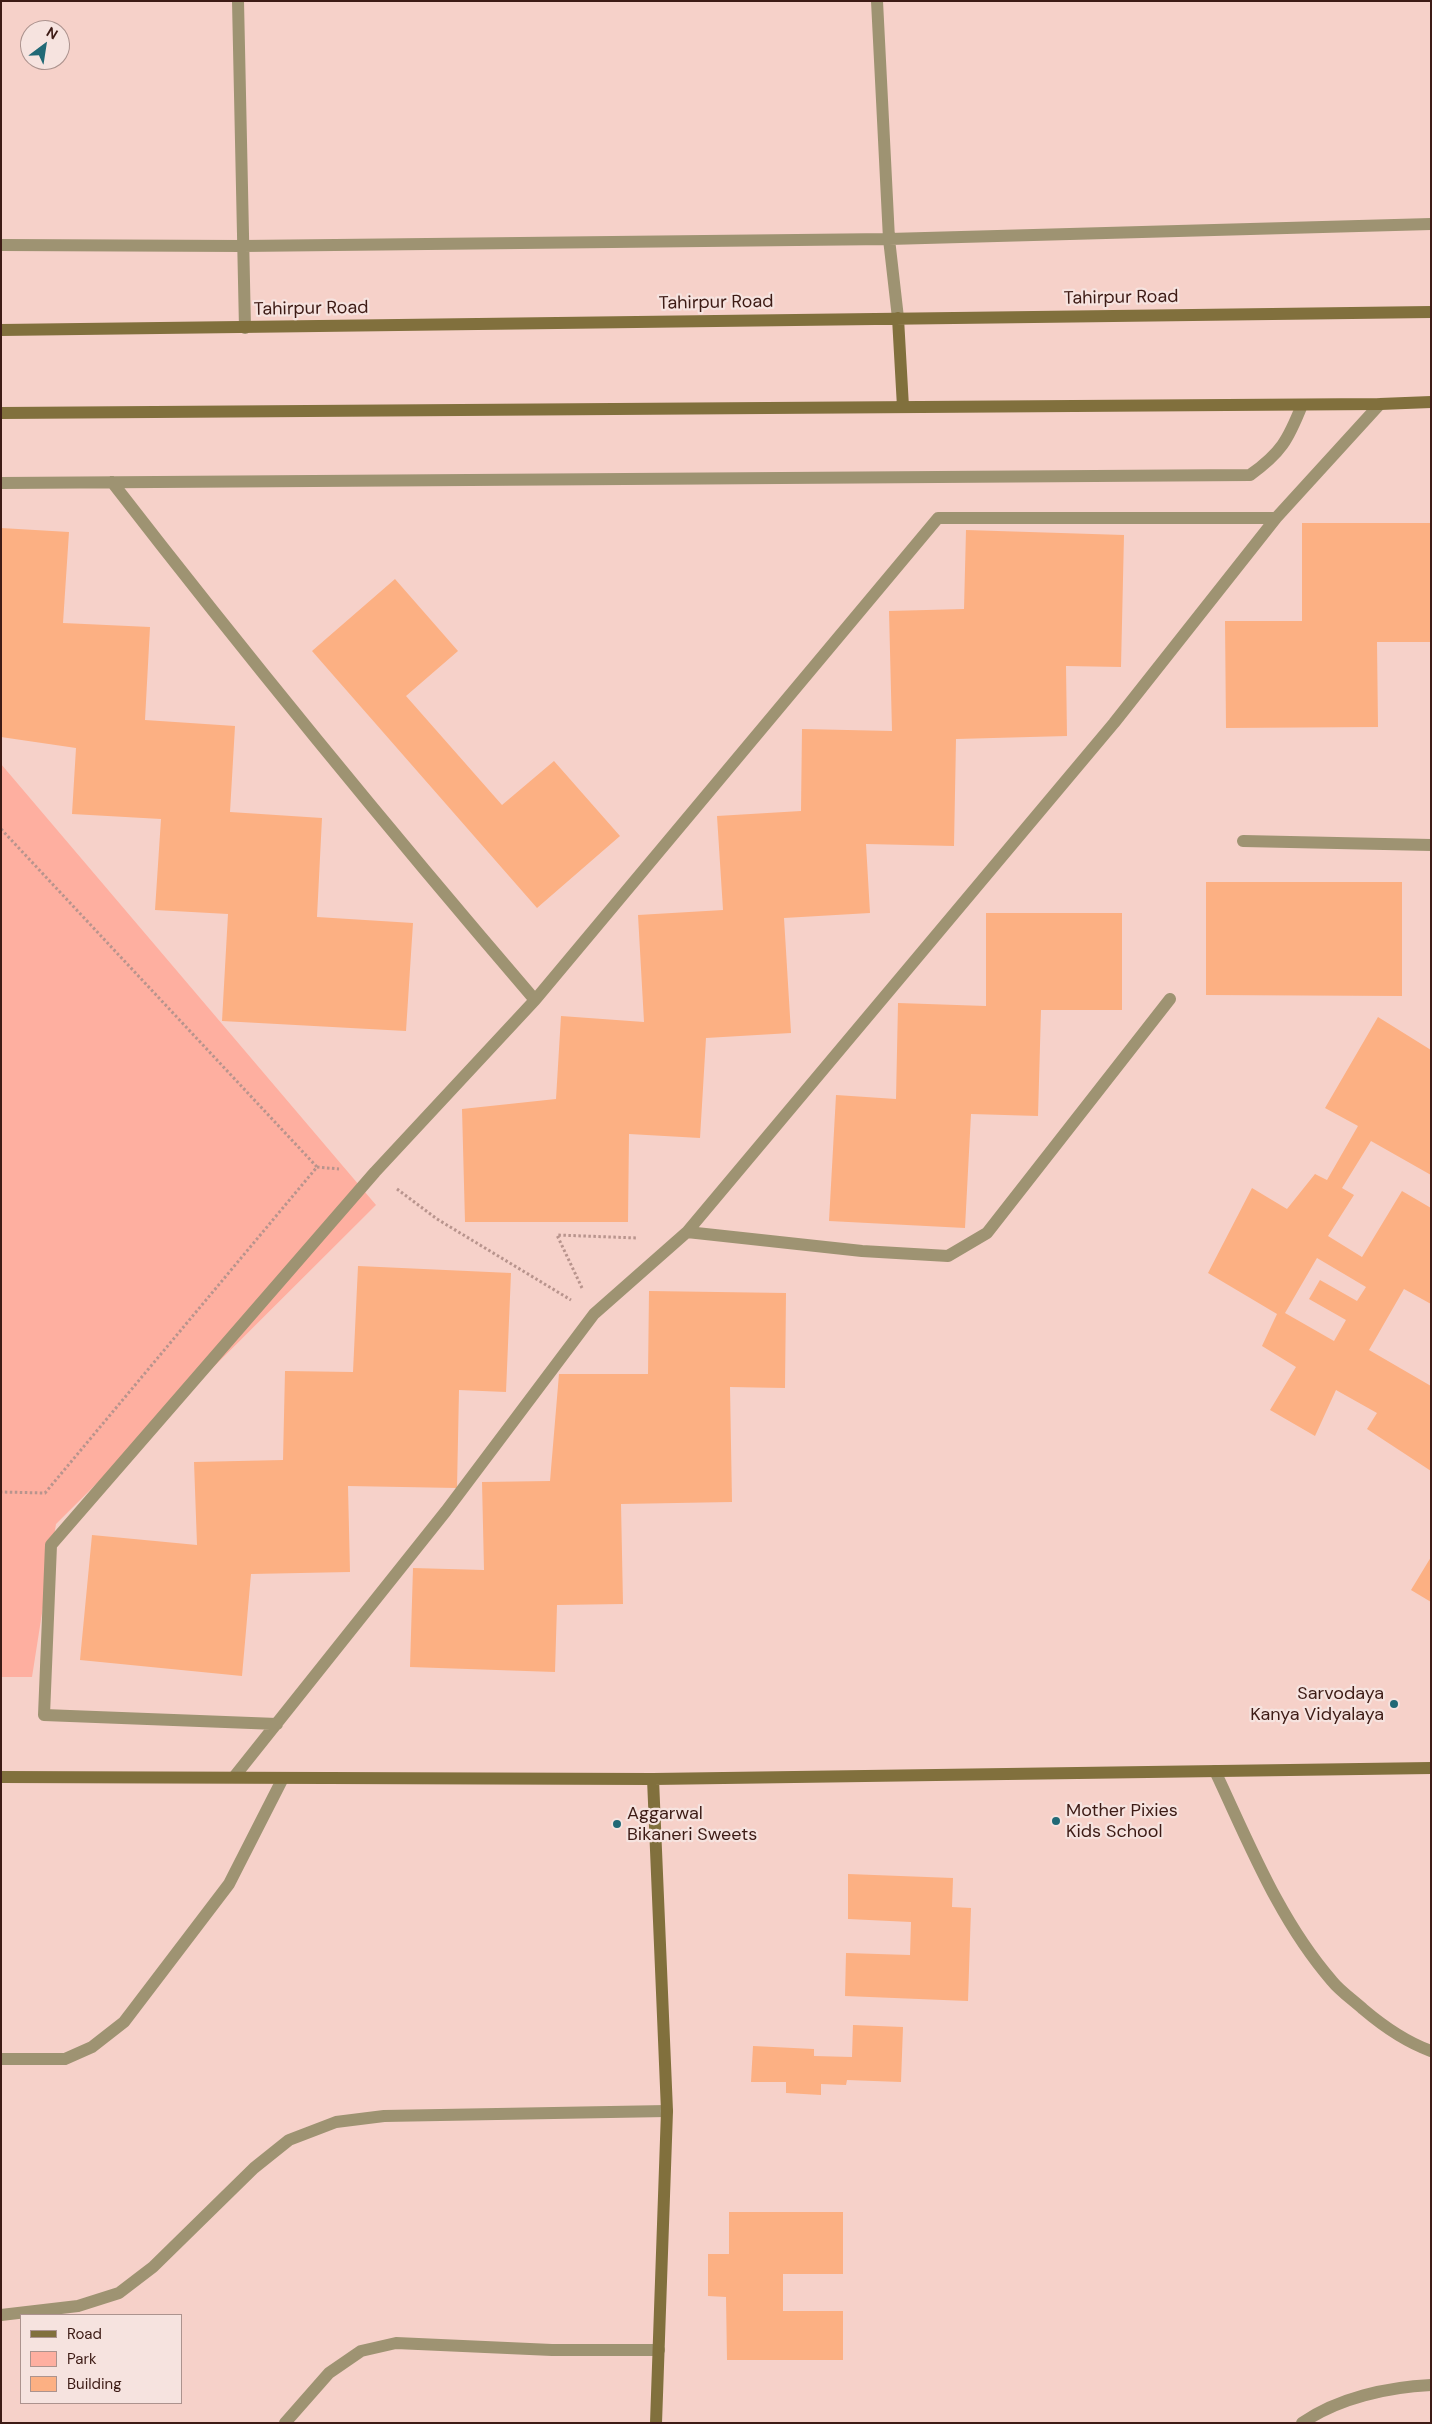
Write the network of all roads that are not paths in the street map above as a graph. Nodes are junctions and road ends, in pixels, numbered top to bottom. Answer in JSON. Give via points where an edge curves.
{"nodes":[{"id":1,"x":238,"y":1,"type":"edge"},
{"id":2,"x":877,"y":1,"type":"edge"},
{"id":3,"x":1431,"y":224,"type":"edge"},
{"id":4,"x":889,"y":241,"type":"junction"},
{"id":5,"x":1,"y":246,"type":"edge"},
{"id":6,"x":243,"y":246,"type":"junction"},
{"id":7,"x":1431,"y":312,"type":"edge"},
{"id":8,"x":898,"y":316,"type":"junction"},
{"id":9,"x":245,"y":328,"type":"junction"},
{"id":10,"x":1,"y":330,"type":"edge"},
{"id":11,"x":1431,"y":402,"type":"edge"},
{"id":12,"x":1380,"y":404,"type":"junction"},
{"id":13,"x":1302,"y":405,"type":"junction"},
{"id":14,"x":903,"y":407,"type":"junction"},
{"id":15,"x":1,"y":413,"type":"edge"},
{"id":16,"x":112,"y":482,"type":"junction"},
{"id":17,"x":1,"y":484,"type":"edge"},
{"id":18,"x":1276,"y":518,"type":"junction"},
{"id":19,"x":1243,"y":842,"type":"dead end"},
{"id":20,"x":1431,"y":845,"type":"edge"},
{"id":21,"x":1170,"y":999,"type":"dead end"},
{"id":22,"x":535,"y":1000,"type":"junction"},
{"id":23,"x":682,"y":1236,"type":"junction"},
{"id":24,"x":277,"y":1724,"type":"junction"},
{"id":25,"x":1431,"y":1768,"type":"edge"},
{"id":26,"x":1215,"y":1771,"type":"junction"},
{"id":27,"x":1,"y":1776,"type":"edge"},
{"id":28,"x":234,"y":1777,"type":"junction"},
{"id":29,"x":283,"y":1778,"type":"junction"},
{"id":30,"x":653,"y":1779,"type":"junction"},
{"id":31,"x":1431,"y":2051,"type":"edge"},
{"id":32,"x":1,"y":2059,"type":"edge"},
{"id":33,"x":667,"y":2111,"type":"junction"},
{"id":34,"x":1,"y":2315,"type":"edge"},
{"id":35,"x":659,"y":2350,"type":"junction"},
{"id":36,"x":1431,"y":2385,"type":"edge"},
{"id":37,"x":284,"y":2423,"type":"edge"},
{"id":38,"x":656,"y":2423,"type":"edge"},
{"id":39,"x":1302,"y":2423,"type":"edge"}],
"edges":[{"from":1,"to":6,"type":"street"},
{"from":2,"to":4,"type":"street"},
{"from":3,"to":4,"type":"street"},
{"from":4,"to":6,"type":"street"},
{"from":4,"to":8,"type":"street"},
{"from":5,"to":6,"type":"street"},
{"from":6,"to":9,"type":"street"},
{"from":7,"to":8,"type":"main road","name":"Tahirpur Road"},
{"from":8,"to":9,"type":"main road","name":"Tahirpur Road"},
{"from":8,"to":14,"type":"main road"},
{"from":9,"to":10,"type":"main road","name":"Tahirpur Road"},
{"from":11,"to":12,"type":"main road"},
{"from":12,"to":13,"type":"main road"},
{"from":12,"to":18,"type":"street"},
{"from":13,"to":14,"type":"main road"},
{"from":13,"to":16,"type":"street","via":[[1289,436],[1272,459],[1250,475]]},
{"from":14,"to":15,"type":"main road"},
{"from":16,"to":17,"type":"street"},
{"from":16,"to":22,"type":"street","via":[[233,639],[380,819]]},
{"from":18,"to":22,"type":"street","via":[[938,518]]},
{"from":18,"to":23,"type":"street","via":[[1114,723]]},
{"from":19,"to":20,"type":"street"},
{"from":21,"to":23,"type":"street","via":[[987,1233],[948,1256]]},
{"from":22,"to":24,"type":"street","via":[[375,1172],[51,1545],[44,1715]]},
{"from":23,"to":24,"type":"street","via":[[594,1314],[446,1511]]},
{"from":24,"to":28,"type":"street"},
{"from":25,"to":26,"type":"main road"},
{"from":26,"to":30,"type":"main road"},
{"from":26,"to":31,"type":"street","via":[[1276,1901],[1306,1949],[1333,1983],[1379,2022]]},
{"from":27,"to":28,"type":"main road"},
{"from":28,"to":29,"type":"main road"},
{"from":29,"to":30,"type":"main road"},
{"from":29,"to":32,"type":"street","via":[[229,1884],[124,2022],[92,2047],[65,2059]]},
{"from":30,"to":33,"type":"main road"},
{"from":33,"to":34,"type":"street","via":[[384,2116],[336,2122],[289,2140],[254,2168],[153,2267],[119,2293],[78,2306]]},
{"from":33,"to":35,"type":"main road"},
{"from":35,"to":37,"type":"street","via":[[552,2350],[396,2343],[361,2352],[329,2373]]},
{"from":35,"to":38,"type":"main road"},
{"from":36,"to":39,"type":"street","via":[[1408,2386],[1349,2400]]}]}
